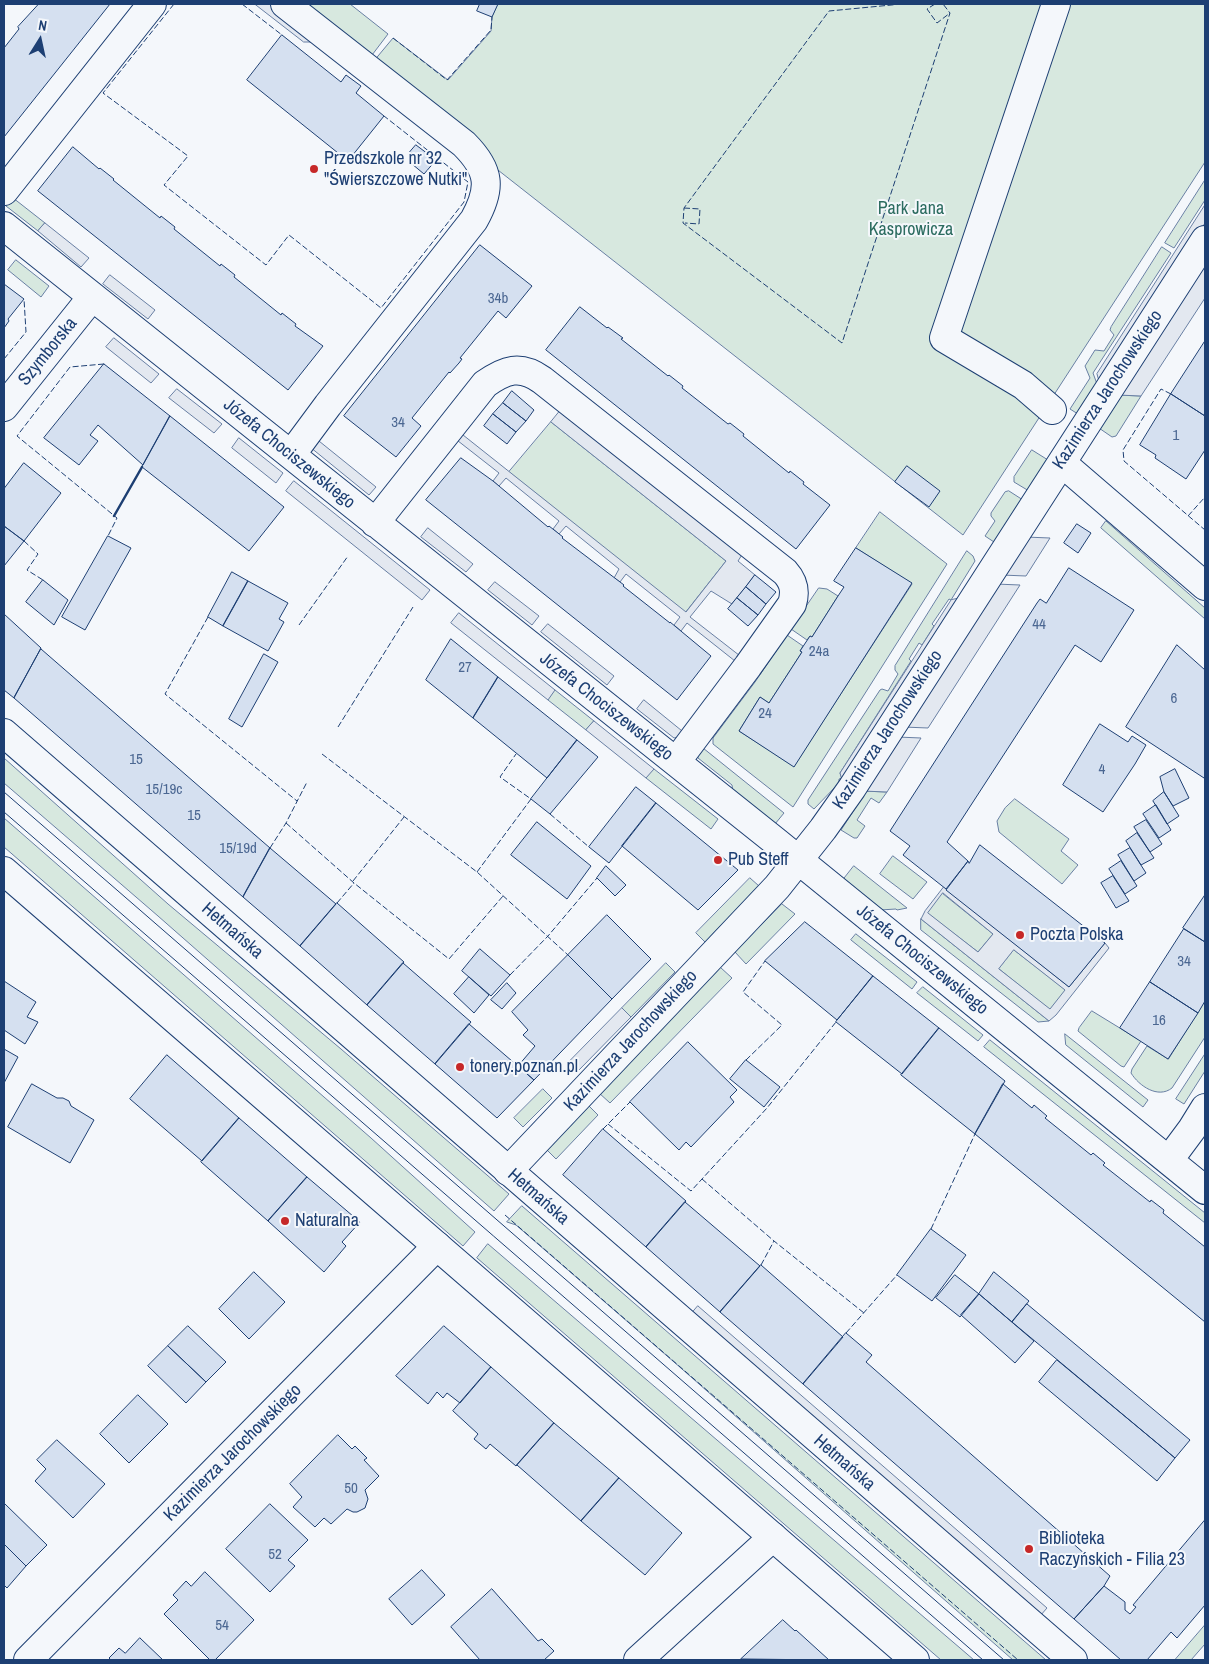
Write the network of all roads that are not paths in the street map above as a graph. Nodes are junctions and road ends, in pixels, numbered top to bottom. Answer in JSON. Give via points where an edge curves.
{"nodes":[{"id":1,"x":152,"y":4,"type":"edge"},
{"id":2,"x":285,"y":4,"type":"edge"},
{"id":3,"x":1056,"y":4,"type":"edge"},
{"id":4,"x":4,"y":192,"type":"edge"},
{"id":5,"x":4,"y":226,"type":"edge"},
{"id":6,"x":1205,"y":240,"type":"edge"},
{"id":7,"x":92,"y":297,"type":"junction"},
{"id":8,"x":4,"y":407,"type":"edge"},
{"id":9,"x":1052,"y":410,"type":"dead end"},
{"id":10,"x":291,"y":455,"type":"junction"},
{"id":11,"x":1062,"y":463,"type":"junction"},
{"id":12,"x":375,"y":523,"type":"junction"},
{"id":13,"x":1205,"y":586,"type":"edge"},
{"id":14,"x":4,"y":733,"type":"edge"},
{"id":15,"x":676,"y":762,"type":"junction"},
{"id":16,"x":798,"y":860,"type":"junction"},
{"id":17,"x":4,"y":871,"type":"edge"},
{"id":18,"x":1205,"y":1108,"type":"edge"},
{"id":19,"x":1169,"y":1160,"type":"junction"},
{"id":20,"x":508,"y":1171,"type":"junction"},
{"id":21,"x":1205,"y":1190,"type":"edge"},
{"id":22,"x":437,"y":1246,"type":"junction"},
{"id":23,"x":773,"y":1537,"type":"junction"},
{"id":24,"x":28,"y":1660,"type":"edge"},
{"id":25,"x":638,"y":1660,"type":"edge"},
{"id":26,"x":915,"y":1660,"type":"edge"},
{"id":27,"x":1073,"y":1660,"type":"edge"}],
"edges":[{"from":1,"to":4,"type":"street"},
{"from":2,"to":10,"type":"street","via":[[464,144],[484,170],[487,187],[474,220]]},
{"from":3,"to":9,"type":"street","via":[[944,338],[1023,385]]},
{"from":5,"to":7,"type":"street","name":"Józefa Chociszewskiego"},
{"from":6,"to":11,"type":"street","name":"Kazimierza Jarochowskiego"},
{"from":7,"to":8,"type":"street","name":"Szymborska"},
{"from":7,"to":10,"type":"street","name":"Józefa Chociszewskiego"},
{"from":10,"to":12,"type":"street","name":"Józefa Chociszewskiego"},
{"from":11,"to":13,"type":"street"},
{"from":11,"to":16,"type":"street","name":"Kazimierza Jarochowskiego","via":[[852,788]]},
{"from":12,"to":15,"type":"street","name":"Józefa Chociszewskiego"},
{"from":12,"to":15,"type":"street","via":[[485,384],[503,373],[524,371],[542,380],[785,572],[794,586],[792,604]]},
{"from":14,"to":20,"type":"street","name":"Hetmańska"},
{"from":15,"to":16,"type":"street","name":"Józefa Chociszewskiego"},
{"from":16,"to":19,"type":"street","name":"Józefa Chociszewskiego"},
{"from":16,"to":20,"type":"street","name":"Kazimierza Jarochowskiego","via":[[777,887]]},
{"from":17,"to":22,"type":"street"},
{"from":18,"to":19,"type":"street"},
{"from":19,"to":21,"type":"street","name":"Józefa Chociszewskiego"},
{"from":20,"to":27,"type":"street","name":"Hetmańska"},
{"from":22,"to":23,"type":"street"},
{"from":22,"to":24,"type":"street","name":"Kazimierza Jarochowskiego"},
{"from":23,"to":25,"type":"street"},
{"from":23,"to":26,"type":"street"}]}
